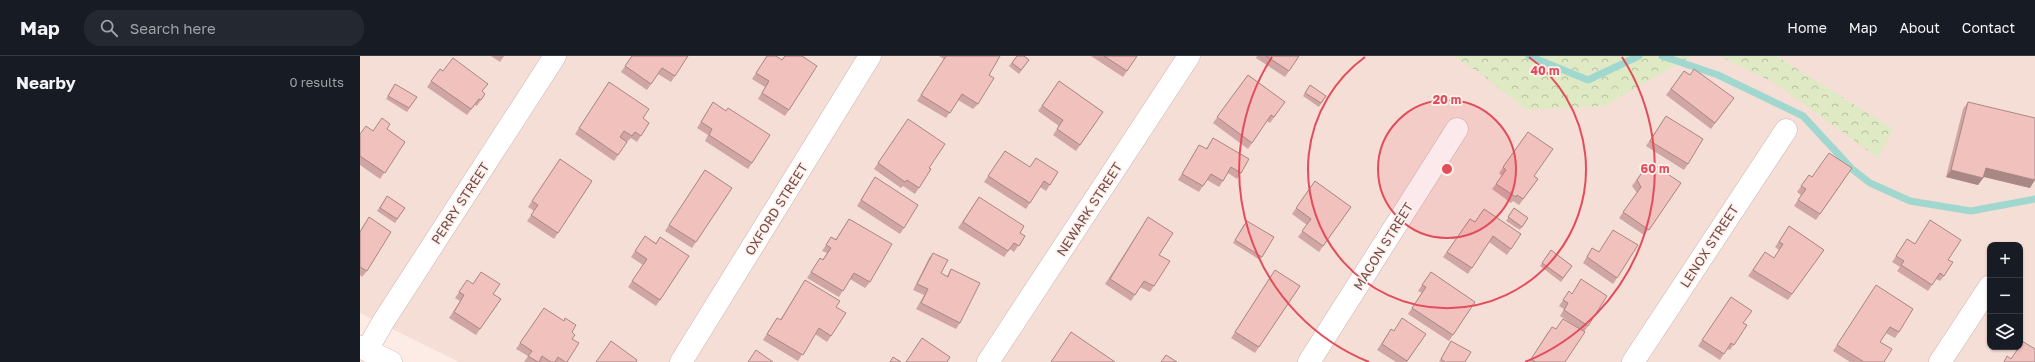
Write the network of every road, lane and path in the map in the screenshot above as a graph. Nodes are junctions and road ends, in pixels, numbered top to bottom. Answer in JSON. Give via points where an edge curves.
{"nodes":[{"id":1,"x":555,"y":56,"type":"edge"},
{"id":2,"x":870,"y":56,"type":"edge"},
{"id":3,"x":1189,"y":56,"type":"edge"},
{"id":4,"x":1457,"y":129,"type":"dead end"},
{"id":5,"x":1786,"y":130,"type":"dead end"},
{"id":6,"x":1987,"y":291,"type":"edge"},
{"id":7,"x":363,"y":349,"type":"edge"},
{"id":8,"x":391,"y":362,"type":"edge"},
{"id":9,"x":682,"y":362,"type":"edge"},
{"id":10,"x":988,"y":362,"type":"edge"},
{"id":11,"x":1309,"y":362,"type":"edge"},
{"id":12,"x":1633,"y":362,"type":"edge"},
{"id":13,"x":1940,"y":362,"type":"edge"}],
"edges":[{"from":1,"to":7,"type":"street","name":"PERRY STREET"},
{"from":2,"to":9,"type":"street","name":"OXFORD STREET"},
{"from":3,"to":10,"type":"street","name":"NEWARK STREET"},
{"from":4,"to":11,"type":"street","name":"MACON STREET"},
{"from":5,"to":12,"type":"street","name":"LENOX STREET"},
{"from":6,"to":13,"type":"street"},
{"from":7,"to":8,"type":"street"}]}
